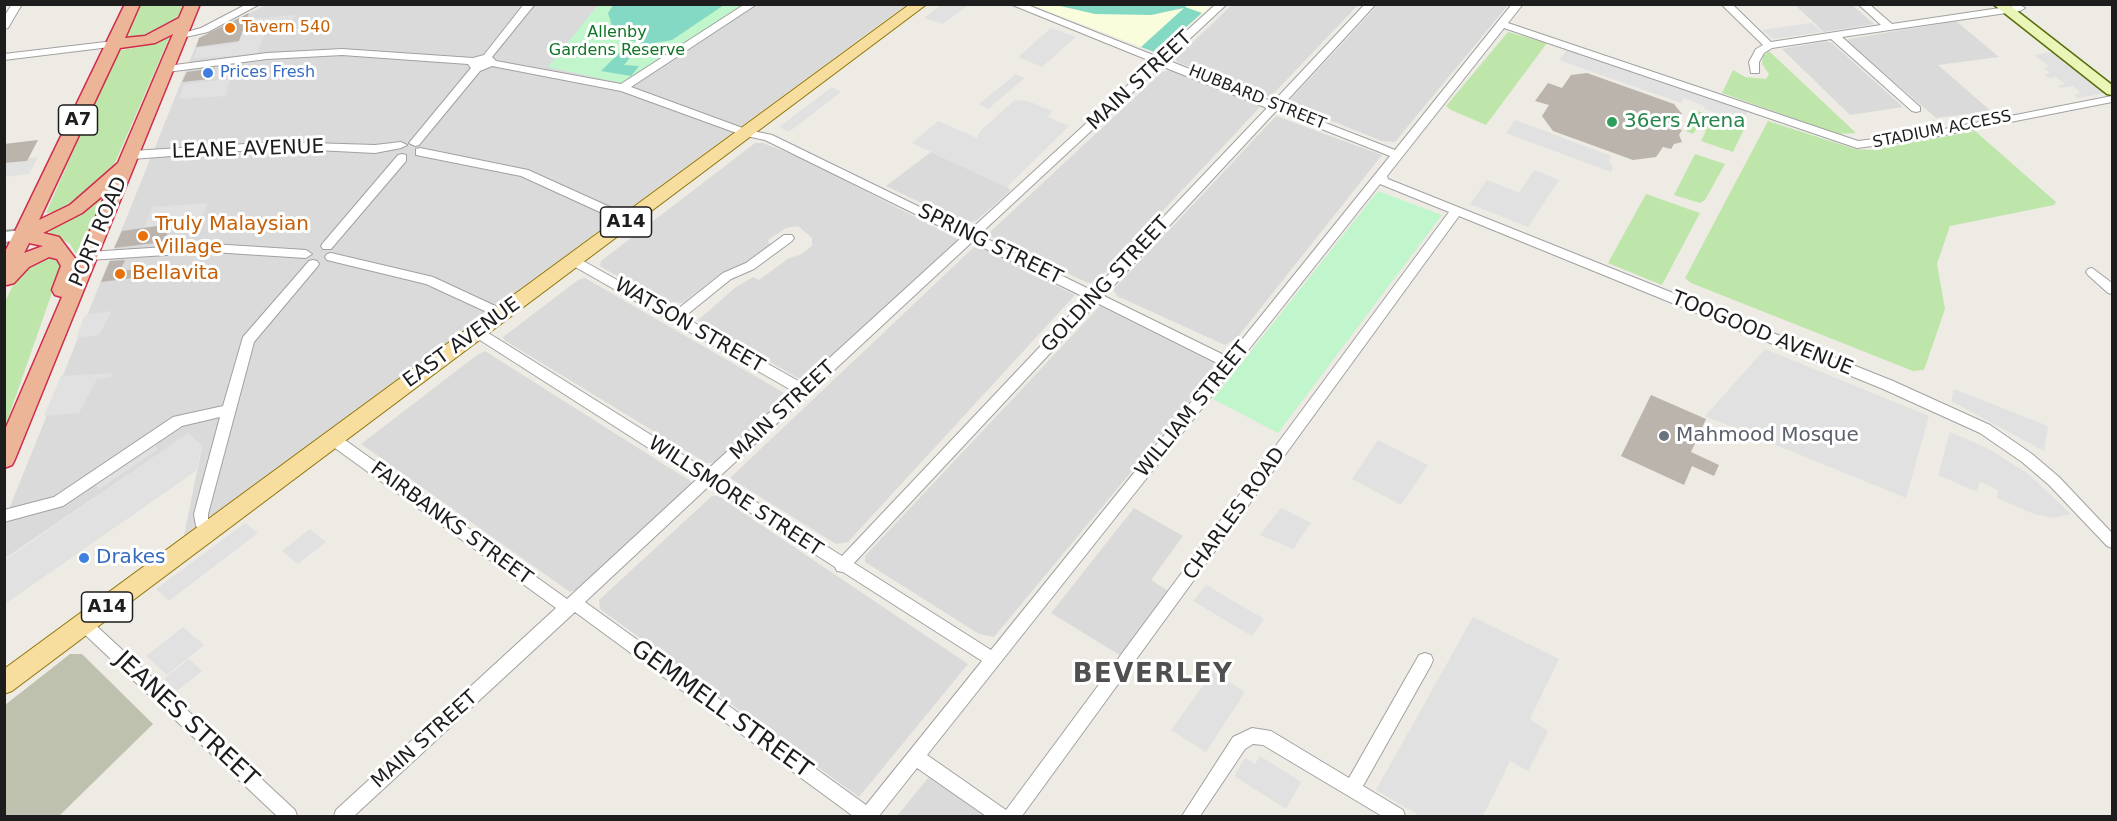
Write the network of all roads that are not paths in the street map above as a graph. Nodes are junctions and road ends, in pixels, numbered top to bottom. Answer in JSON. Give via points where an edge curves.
{"nodes":[{"id":1,"x":17,"y":4,"type":"edge"},
{"id":2,"x":133,"y":4,"type":"edge"},
{"id":3,"x":193,"y":4,"type":"edge"},
{"id":4,"x":255,"y":4,"type":"edge"},
{"id":5,"x":530,"y":4,"type":"edge"},
{"id":6,"x":752,"y":4,"type":"edge"},
{"id":7,"x":920,"y":4,"type":"edge"},
{"id":8,"x":1015,"y":4,"type":"edge"},
{"id":9,"x":1222,"y":4,"type":"edge"},
{"id":10,"x":1371,"y":4,"type":"edge"},
{"id":11,"x":1518,"y":4,"type":"edge"},
{"id":12,"x":1726,"y":4,"type":"edge"},
{"id":13,"x":1863,"y":4,"type":"edge"},
{"id":14,"x":2010,"y":7,"type":"edge"},
{"id":15,"x":1503,"y":24,"type":"junction"},
{"id":16,"x":4,"y":26,"type":"edge"},
{"id":17,"x":1888,"y":26,"type":"junction"},
{"id":18,"x":183,"y":28,"type":"junction"},
{"id":19,"x":1833,"y":36,"type":"junction"},
{"id":20,"x":114,"y":44,"type":"junction"},
{"id":21,"x":1769,"y":45,"type":"junction"},
{"id":22,"x":4,"y":57,"type":"edge"},
{"id":23,"x":489,"y":60,"type":"junction"},
{"id":24,"x":1161,"y":60,"type":"junction"},
{"id":25,"x":476,"y":64,"type":"junction"},
{"id":26,"x":167,"y":69,"type":"junction"},
{"id":27,"x":1755,"y":71,"type":"dead end"},
{"id":28,"x":2112,"y":78,"type":"edge"},
{"id":29,"x":623,"y":88,"type":"junction"},
{"id":30,"x":2112,"y":91,"type":"edge"},
{"id":31,"x":2112,"y":99,"type":"edge"},
{"id":32,"x":1275,"y":105,"type":"junction"},
{"id":33,"x":1916,"y":109,"type":"dead end"},
{"id":34,"x":746,"y":133,"type":"junction"},
{"id":35,"x":418,"y":147,"type":"junction"},
{"id":36,"x":402,"y":151,"type":"junction"},
{"id":37,"x":1397,"y":154,"type":"junction"},
{"id":38,"x":130,"y":160,"type":"junction"},
{"id":39,"x":1381,"y":175,"type":"junction"},
{"id":40,"x":1456,"y":211,"type":"junction"},
{"id":41,"x":628,"y":220,"type":"junction"},
{"id":42,"x":24,"y":235,"type":"junction"},
{"id":43,"x":972,"y":236,"type":"junction"},
{"id":44,"x":4,"y":237,"type":"edge"},
{"id":45,"x":788,"y":238,"type":"dead end"},
{"id":46,"x":329,"y":251,"type":"junction"},
{"id":47,"x":63,"y":254,"type":"junction"},
{"id":48,"x":89,"y":256,"type":"junction"},
{"id":49,"x":310,"y":259,"type":"junction"},
{"id":50,"x":574,"y":261,"type":"junction"},
{"id":51,"x":2092,"y":272,"type":"dead end"},
{"id":52,"x":4,"y":278,"type":"edge"},
{"id":53,"x":2112,"y":290,"type":"edge"},
{"id":54,"x":1096,"y":296,"type":"junction"},
{"id":55,"x":67,"y":306,"type":"junction"},
{"id":56,"x":502,"y":314,"type":"junction"},
{"id":57,"x":676,"y":317,"type":"junction"},
{"id":58,"x":477,"y":332,"type":"junction"},
{"id":59,"x":1231,"y":364,"type":"junction"},
{"id":60,"x":804,"y":391,"type":"junction"},
{"id":61,"x":229,"y":410,"type":"junction"},
{"id":62,"x":333,"y":439,"type":"junction"},
{"id":63,"x":4,"y":459,"type":"edge"},
{"id":64,"x":709,"y":480,"type":"junction"},
{"id":65,"x":4,"y":516,"type":"edge"},
{"id":66,"x":210,"y":531,"type":"junction"},
{"id":67,"x":2112,"y":542,"type":"edge"},
{"id":68,"x":842,"y":566,"type":"junction"},
{"id":69,"x":572,"y":606,"type":"junction"},
{"id":70,"x":84,"y":624,"type":"junction"},
{"id":71,"x":994,"y":660,"type":"junction"},
{"id":72,"x":1425,"y":660,"type":"dead end"},
{"id":73,"x":4,"y":683,"type":"edge"},
{"id":74,"x":916,"y":757,"type":"junction"},
{"id":75,"x":1352,"y":789,"type":"junction"},
{"id":76,"x":289,"y":816,"type":"edge"},
{"id":77,"x":342,"y":816,"type":"edge"},
{"id":78,"x":868,"y":816,"type":"edge"},
{"id":79,"x":1000,"y":816,"type":"edge"},
{"id":80,"x":1012,"y":816,"type":"edge"},
{"id":81,"x":1190,"y":816,"type":"edge"},
{"id":82,"x":1397,"y":816,"type":"edge"}],
"edges":[{"from":1,"to":16,"type":"street"},
{"from":2,"to":20,"type":"highway","number":"A7"},
{"from":3,"to":18,"type":"highway","name":"PORT ROAD"},
{"from":4,"to":18,"type":"street","via":[[204,30]]},
{"from":5,"to":23,"type":"street"},
{"from":6,"to":29,"type":"street"},
{"from":7,"to":34,"type":"main road","name":"EAST AVENUE","number":"A14"},
{"from":8,"to":24,"type":"street","name":"HUBBARD STREET"},
{"from":9,"to":24,"type":"street","name":"MAIN STREET"},
{"from":10,"to":32,"type":"street","name":"GOLDING STREET"},
{"from":11,"to":15,"type":"street","name":"WILLIAM STREET"},
{"from":12,"to":21,"type":"street"},
{"from":13,"to":17,"type":"street"},
{"from":14,"to":17,"type":"street"},
{"from":14,"to":28,"type":"main road"},
{"from":14,"to":30,"type":"main road"},
{"from":15,"to":31,"type":"street","name":"STADIUM ACCESS","via":[[1857,145],[1924,136]]},
{"from":15,"to":37,"type":"street","name":"WILLIAM STREET"},
{"from":17,"to":19,"type":"street"},
{"from":18,"to":20,"type":"highway","via":[[149,40]]},
{"from":18,"to":26,"type":"highway","name":"PORT ROAD"},
{"from":19,"to":21,"type":"street"},
{"from":19,"to":33,"type":"street"},
{"from":20,"to":22,"type":"street"},
{"from":20,"to":42,"type":"highway","number":"A7"},
{"from":21,"to":27,"type":"street","via":[[1754,62]]},
{"from":23,"to":25,"type":"street"},
{"from":23,"to":29,"type":"street","name":"SPRING STREET"},
{"from":24,"to":32,"type":"street","name":"HUBBARD STREET"},
{"from":24,"to":43,"type":"street","name":"MAIN STREET"},
{"from":25,"to":26,"type":"street","via":[[342,52],[267,56]]},
{"from":25,"to":35,"type":"street"},
{"from":26,"to":38,"type":"highway","name":"PORT ROAD"},
{"from":29,"to":34,"type":"street","name":"SPRING STREET"},
{"from":32,"to":37,"type":"street","name":"HUBBARD STREET"},
{"from":32,"to":54,"type":"street","name":"GOLDING STREET"},
{"from":34,"to":41,"type":"main road","name":"EAST AVENUE","number":"A14"},
{"from":34,"to":43,"type":"street","name":"SPRING STREET","via":[[768,137]]},
{"from":35,"to":36,"type":"street","name":"LEANE AVENUE"},
{"from":35,"to":41,"type":"street","via":[[524,173]]},
{"from":36,"to":38,"type":"street","name":"LEANE AVENUE","via":[[278,145]]},
{"from":36,"to":46,"type":"street"},
{"from":37,"to":39,"type":"street","name":"WILLIAM STREET"},
{"from":38,"to":42,"type":"highway","via":[[76,209]]},
{"from":38,"to":48,"type":"highway","name":"PORT ROAD"},
{"from":39,"to":40,"type":"street","name":"TOOGOOD AVENUE","via":[[1384,181]]},
{"from":39,"to":59,"type":"street","name":"WILLIAM STREET"},
{"from":40,"to":67,"type":"street","name":"TOOGOOD AVENUE","via":[[1899,390],[1985,429],[2054,480]]},
{"from":40,"to":80,"type":"street","name":"CHARLES ROAD"},
{"from":41,"to":50,"type":"main road","name":"EAST AVENUE","number":"A14"},
{"from":42,"to":44,"type":"street"},
{"from":42,"to":47,"type":"highway","via":[[52,242]]},
{"from":42,"to":52,"type":"highway","number":"A7"},
{"from":43,"to":54,"type":"street","name":"SPRING STREET"},
{"from":43,"to":60,"type":"street","name":"MAIN STREET"},
{"from":45,"to":57,"type":"street","via":[[750,266],[727,276]]},
{"from":46,"to":49,"type":"street","via":[[321,263]]},
{"from":46,"to":56,"type":"street","via":[[429,280]]},
{"from":47,"to":52,"type":"highway","via":[[38,254]]},
{"from":47,"to":55,"type":"highway","via":[[70,266],[58,302]]},
{"from":48,"to":49,"type":"street","via":[[212,248]]},
{"from":48,"to":55,"type":"highway","name":"PORT ROAD"},
{"from":49,"to":61,"type":"street","via":[[248,340]]},
{"from":50,"to":56,"type":"main road","name":"EAST AVENUE","number":"A14"},
{"from":50,"to":57,"type":"street","name":"WATSON STREET"},
{"from":51,"to":53,"type":"street"},
{"from":54,"to":59,"type":"street","name":"SPRING STREET"},
{"from":54,"to":68,"type":"street","name":"GOLDING STREET"},
{"from":55,"to":63,"type":"highway","name":"PORT ROAD"},
{"from":56,"to":58,"type":"main road","name":"EAST AVENUE","number":"A14"},
{"from":57,"to":60,"type":"street","name":"WATSON STREET"},
{"from":58,"to":62,"type":"main road","name":"EAST AVENUE","number":"A14"},
{"from":58,"to":64,"type":"street","name":"WILLSMORE STREET"},
{"from":59,"to":71,"type":"street","name":"WILLIAM STREET"},
{"from":60,"to":64,"type":"street","name":"MAIN STREET"},
{"from":61,"to":65,"type":"street","via":[[178,421],[58,502]]},
{"from":61,"to":66,"type":"street","via":[[201,514],[201,522]]},
{"from":62,"to":66,"type":"main road","name":"EAST AVENUE","number":"A14"},
{"from":62,"to":69,"type":"street","name":"FAIRBANKS STREET"},
{"from":64,"to":68,"type":"street","name":"WILLSMORE STREET"},
{"from":64,"to":69,"type":"street","name":"MAIN STREET"},
{"from":66,"to":70,"type":"main road","name":"EAST AVENUE","number":"A14"},
{"from":68,"to":71,"type":"street","name":"WILLSMORE STREET"},
{"from":69,"to":77,"type":"street","name":"MAIN STREET"},
{"from":69,"to":78,"type":"street","name":"GEMMELL STREET"},
{"from":70,"to":73,"type":"main road","name":"EAST AVENUE","number":"A14"},
{"from":70,"to":76,"type":"street","name":"JEANES STREET"},
{"from":71,"to":74,"type":"street","name":"WILLIAM STREET"},
{"from":72,"to":75,"type":"street"},
{"from":74,"to":78,"type":"street","name":"WILLIAM STREET"},
{"from":74,"to":79,"type":"street"},
{"from":75,"to":81,"type":"street","via":[[1265,737],[1252,736],[1239,743]]},
{"from":75,"to":82,"type":"street"}]}
